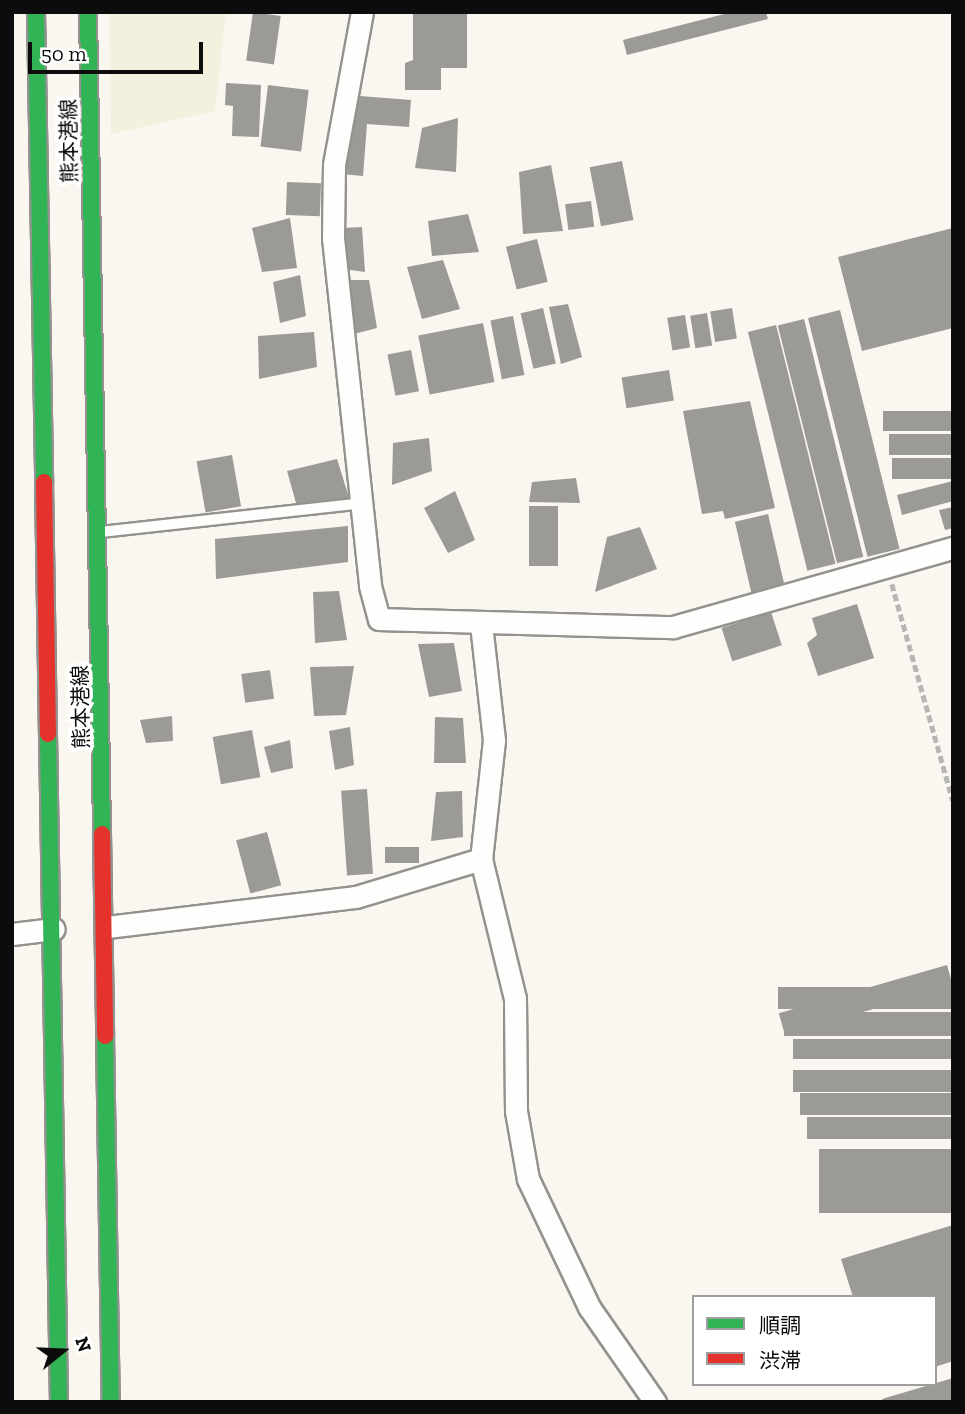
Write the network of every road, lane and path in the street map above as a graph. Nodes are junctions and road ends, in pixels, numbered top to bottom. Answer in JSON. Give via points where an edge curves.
{"nodes":[{"id":1,"x":36,"y":12,"type":"edge"},
{"id":2,"x":88,"y":12,"type":"edge"},
{"id":3,"x":362,"y":12,"type":"edge"},
{"id":4,"x":363,"y":503,"type":"junction"},
{"id":5,"x":98,"y":532,"type":"junction"},
{"id":6,"x":953,"y":548,"type":"edge"},
{"id":7,"x":888,"y":567,"type":"junction"},
{"id":8,"x":481,"y":624,"type":"junction"},
{"id":9,"x":953,"y":801,"type":"edge"},
{"id":10,"x":481,"y":859,"type":"junction"},
{"id":11,"x":107,"y":927,"type":"junction"},
{"id":12,"x":54,"y":929,"type":"junction"},
{"id":13,"x":12,"y":934,"type":"edge"},
{"id":14,"x":59,"y":1402,"type":"edge"},
{"id":15,"x":111,"y":1402,"type":"edge"},
{"id":16,"x":655,"y":1402,"type":"edge"}],
"edges":[{"from":1,"to":12,"type":"main road","name":"熊本港線"},
{"from":2,"to":5,"type":"main road","name":"熊本港線"},
{"from":3,"to":4,"type":"street","via":[[334,165],[333,238]]},
{"from":4,"to":5,"type":"lane"},
{"from":4,"to":8,"type":"street","via":[[370,586],[379,619]]},
{"from":5,"to":11,"type":"main road","name":"熊本港線"},
{"from":6,"to":7,"type":"street"},
{"from":7,"to":8,"type":"street","via":[[673,627]]},
{"from":7,"to":9,"type":"path"},
{"from":8,"to":10,"type":"street","via":[[494,740]]},
{"from":10,"to":11,"type":"street","via":[[356,897]]},
{"from":10,"to":16,"type":"street","via":[[516,998],[516,1111],[528,1179],[589,1307]]},
{"from":11,"to":15,"type":"main road","name":"熊本港線"},
{"from":12,"to":13,"type":"street"},
{"from":12,"to":14,"type":"main road","name":"熊本港線"}]}
